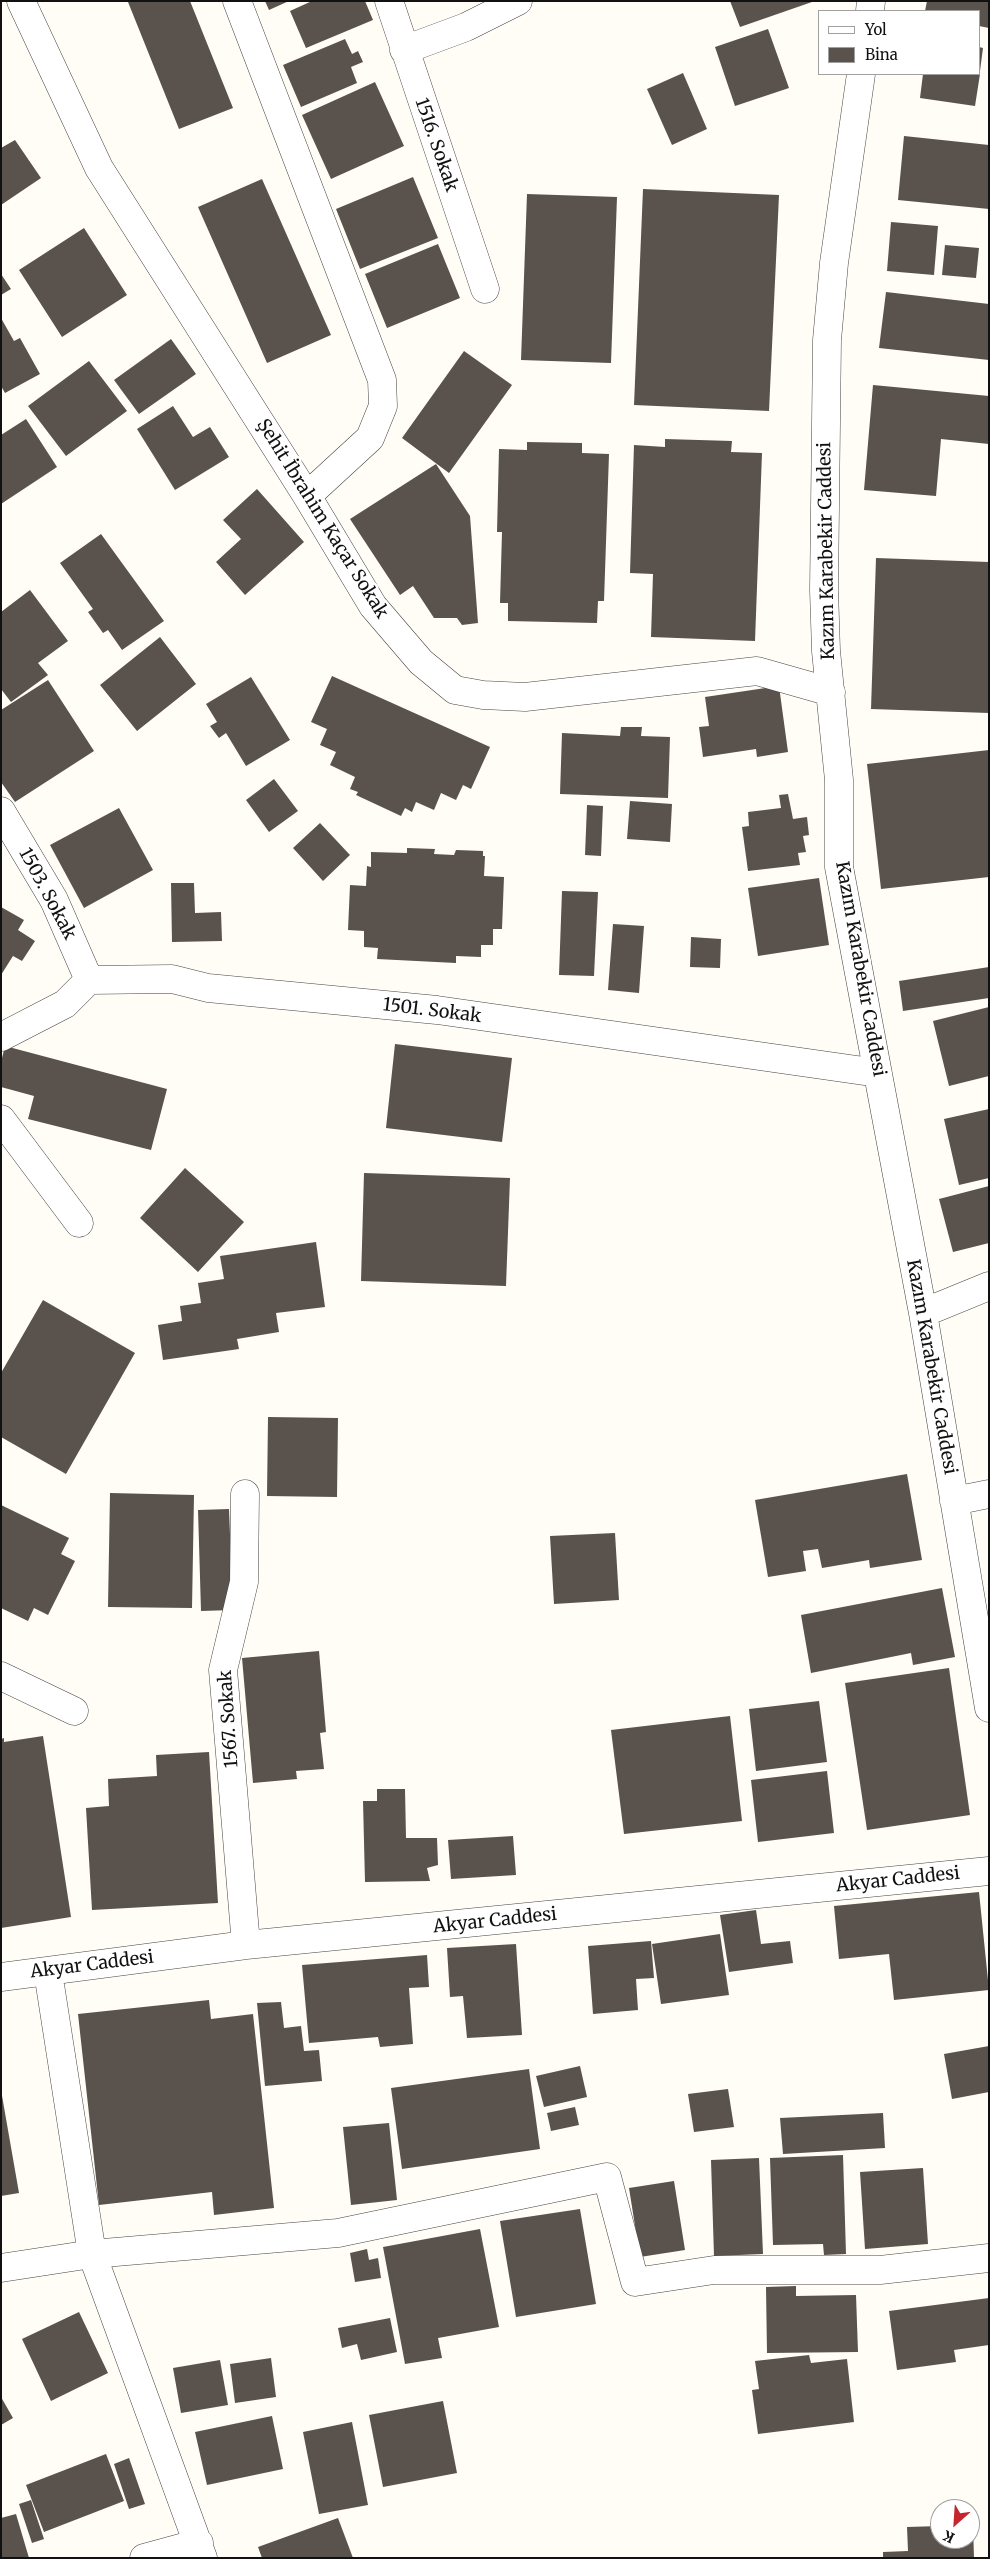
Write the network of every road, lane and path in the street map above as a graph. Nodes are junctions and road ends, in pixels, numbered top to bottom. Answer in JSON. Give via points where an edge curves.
{"nodes":[{"id":1,"x":22,"y":1,"type":"edge"},
{"id":2,"x":237,"y":1,"type":"edge"},
{"id":3,"x":389,"y":1,"type":"edge"},
{"id":4,"x":518,"y":1,"type":"edge"},
{"id":5,"x":404,"y":50,"type":"junction"},
{"id":6,"x":861,"y":75,"type":"edge"},
{"id":7,"x":485,"y":289,"type":"dead end"},
{"id":8,"x":307,"y":496,"type":"junction"},
{"id":9,"x":831,"y":692,"type":"junction"},
{"id":10,"x":1,"y":811,"type":"edge"},
{"id":11,"x":89,"y":980,"type":"junction"},
{"id":12,"x":1,"y":1037,"type":"edge"},
{"id":13,"x":878,"y":1073,"type":"junction"},
{"id":14,"x":1,"y":1119,"type":"edge"},
{"id":15,"x":79,"y":1223,"type":"dead end"},
{"id":16,"x":989,"y":1286,"type":"edge"},
{"id":17,"x":923,"y":1313,"type":"junction"},
{"id":18,"x":245,"y":1494,"type":"dead end"},
{"id":19,"x":989,"y":1494,"type":"edge"},
{"id":20,"x":954,"y":1501,"type":"junction"},
{"id":21,"x":1,"y":1676,"type":"edge"},
{"id":22,"x":989,"y":1708,"type":"edge"},
{"id":23,"x":74,"y":1711,"type":"dead end"},
{"id":24,"x":989,"y":1871,"type":"edge"},
{"id":25,"x":246,"y":1945,"type":"junction"},
{"id":26,"x":48,"y":1972,"type":"junction"},
{"id":27,"x":1,"y":1977,"type":"edge"},
{"id":28,"x":92,"y":2254,"type":"junction"},
{"id":29,"x":989,"y":2258,"type":"edge"},
{"id":30,"x":1,"y":2268,"type":"edge"},
{"id":31,"x":201,"y":2550,"type":"edge"},
{"id":32,"x":144,"y":2558,"type":"edge"}],
"edges":[{"from":1,"to":8,"type":"street","name":"Şehit İbrahim Kaçar Sokak","via":[[99,168]]},
{"from":2,"to":8,"type":"street","via":[[382,380],[383,406],[370,438]]},
{"from":3,"to":5,"type":"street","name":"1516. Sokak"},
{"from":4,"to":5,"type":"street","via":[[466,27]]},
{"from":5,"to":7,"type":"street","name":"1516. Sokak"},
{"from":6,"to":9,"type":"street","name":"Kazım Karabekir Caddesi","via":[[834,263],[827,340],[824,590]]},
{"from":8,"to":9,"type":"street","name":"Şehit İbrahim Kaçar Sokak","via":[[373,606],[421,662],[455,690],[525,698],[757,671]]},
{"from":9,"to":13,"type":"street","name":"Kazım Karabekir Caddesi","via":[[839,780],[839,867]]},
{"from":10,"to":11,"type":"street","name":"1503. Sokak","via":[[54,900]]},
{"from":11,"to":12,"type":"street","via":[[65,1004]]},
{"from":11,"to":13,"type":"street","name":"1501. Sokak","via":[[172,979],[208,988],[436,1010]]},
{"from":13,"to":17,"type":"street","name":"Kazım Karabekir Caddesi"},
{"from":14,"to":15,"type":"street"},
{"from":16,"to":17,"type":"street"},
{"from":17,"to":20,"type":"street","name":"Kazım Karabekir Caddesi"},
{"from":18,"to":25,"type":"street","name":"1567. Sokak","via":[[244,1582],[223,1670]]},
{"from":19,"to":20,"type":"street"},
{"from":20,"to":22,"type":"street","name":"Kazım Karabekir Caddesi"},
{"from":21,"to":23,"type":"street"},
{"from":24,"to":25,"type":"street","name":"Akyar Caddesi"},
{"from":25,"to":26,"type":"street","name":"Akyar Caddesi"},
{"from":26,"to":27,"type":"street","name":"Akyar Caddesi"},
{"from":26,"to":28,"type":"street"},
{"from":28,"to":29,"type":"street","via":[[338,2233],[607,2177],[635,2282],[714,2270],[880,2270]]},
{"from":28,"to":30,"type":"street"},
{"from":28,"to":31,"type":"street"},
{"from":31,"to":32,"type":"street"}]}
